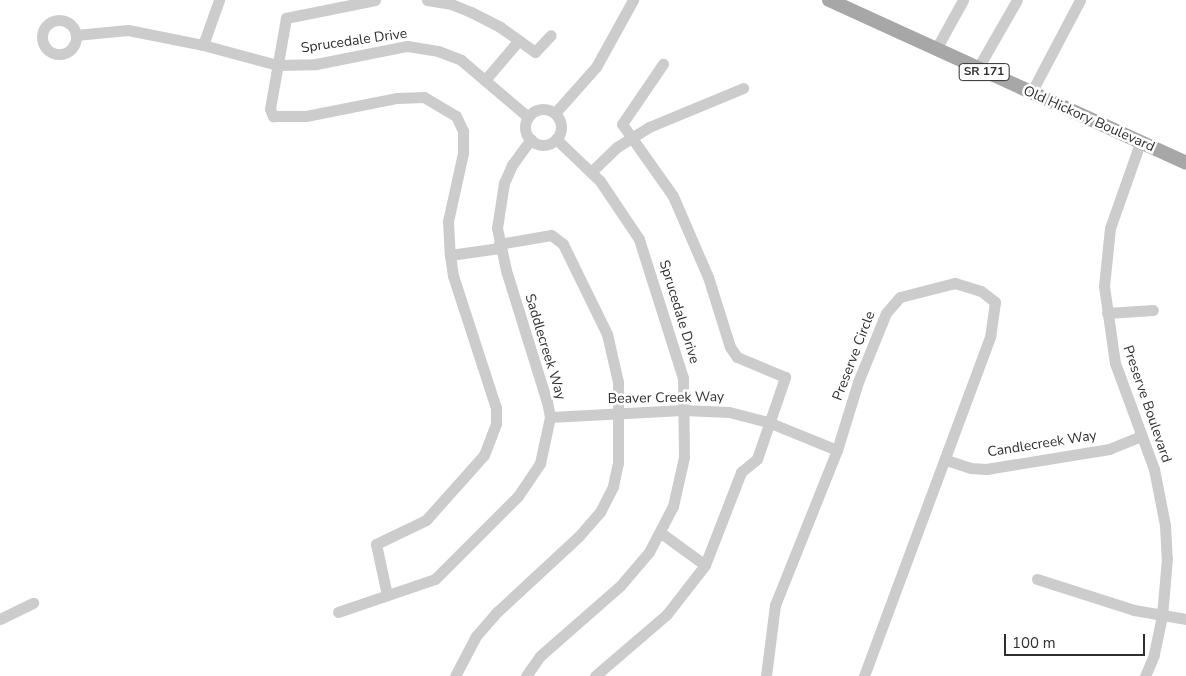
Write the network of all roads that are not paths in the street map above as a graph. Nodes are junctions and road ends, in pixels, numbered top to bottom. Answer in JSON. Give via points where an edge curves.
{"nodes":[{"id":1,"x":219,"y":0,"type":"edge"},
{"id":2,"x":375,"y":0,"type":"edge"},
{"id":3,"x":427,"y":0,"type":"edge"},
{"id":4,"x":633,"y":0,"type":"edge"},
{"id":5,"x":829,"y":0,"type":"edge"},
{"id":6,"x":963,"y":0,"type":"edge"},
{"id":7,"x":1017,"y":0,"type":"edge"},
{"id":8,"x":1080,"y":0,"type":"edge"},
{"id":9,"x":551,"y":35,"type":"dead end"},
{"id":10,"x":76,"y":36,"type":"dead end"},
{"id":11,"x":519,"y":40,"type":"junction"},
{"id":12,"x":203,"y":45,"type":"junction"},
{"id":13,"x":936,"y":50,"type":"junction"},
{"id":14,"x":663,"y":64,"type":"dead end"},
{"id":15,"x":277,"y":65,"type":"junction"},
{"id":16,"x":978,"y":68,"type":"junction"},
{"id":17,"x":485,"y":80,"type":"junction"},
{"id":18,"x":743,"y":88,"type":"dead end"},
{"id":19,"x":1031,"y":93,"type":"junction"},
{"id":20,"x":555,"y":113,"type":"junction"},
{"id":21,"x":528,"y":117,"type":"junction"},
{"id":22,"x":634,"y":136,"type":"junction"},
{"id":23,"x":531,"y":139,"type":"junction"},
{"id":24,"x":556,"y":139,"type":"junction"},
{"id":25,"x":1140,"y":143,"type":"junction"},
{"id":26,"x":1186,"y":163,"type":"edge"},
{"id":27,"x":591,"y":172,"type":"junction"},
{"id":28,"x":500,"y":246,"type":"junction"},
{"id":29,"x":450,"y":255,"type":"junction"},
{"id":30,"x":1154,"y":310,"type":"dead end"},
{"id":31,"x":1107,"y":313,"type":"junction"},
{"id":32,"x":684,"y":410,"type":"junction"},
{"id":33,"x":620,"y":414,"type":"junction"},
{"id":34,"x":550,"y":417,"type":"junction"},
{"id":35,"x":768,"y":422,"type":"junction"},
{"id":36,"x":1142,"y":436,"type":"junction"},
{"id":37,"x":837,"y":450,"type":"junction"},
{"id":38,"x":946,"y":460,"type":"junction"},
{"id":39,"x":661,"y":533,"type":"junction"},
{"id":40,"x":705,"y":566,"type":"junction"},
{"id":41,"x":1037,"y":578,"type":"dead end"},
{"id":42,"x":387,"y":595,"type":"junction"},
{"id":43,"x":32,"y":603,"type":"dead end"},
{"id":44,"x":338,"y":612,"type":"dead end"},
{"id":45,"x":1162,"y":616,"type":"junction"},
{"id":46,"x":0,"y":619,"type":"edge"},
{"id":47,"x":1186,"y":620,"type":"edge"},
{"id":48,"x":455,"y":676,"type":"edge"},
{"id":49,"x":526,"y":676,"type":"edge"},
{"id":50,"x":595,"y":676,"type":"edge"},
{"id":51,"x":766,"y":676,"type":"edge"},
{"id":52,"x":864,"y":676,"type":"edge"},
{"id":53,"x":1145,"y":676,"type":"edge"}],
"edges":[{"from":1,"to":12,"type":"street"},
{"from":2,"to":15,"type":"street","via":[[286,18]]},
{"from":3,"to":11,"type":"street","via":[[471,12]]},
{"from":4,"to":20,"type":"street","via":[[596,67]]},
{"from":5,"to":13,"type":"main road","name":"Old Hickory Boulevard","number":"SR 171"},
{"from":6,"to":13,"type":"street"},
{"from":7,"to":16,"type":"street"},
{"from":8,"to":19,"type":"street"},
{"from":9,"to":11,"type":"street","via":[[535,52]]},
{"from":10,"to":12,"type":"street","name":"Sprucedale Drive","via":[[128,30]]},
{"from":11,"to":17,"type":"street"},
{"from":12,"to":15,"type":"street","name":"Sprucedale Drive"},
{"from":13,"to":16,"type":"main road","name":"Old Hickory Boulevard","number":"SR 171"},
{"from":14,"to":22,"type":"street","via":[[624,120],[624,127]]},
{"from":15,"to":17,"type":"street","name":"Sprucedale Drive","via":[[316,64],[407,46],[438,50],[461,60]]},
{"from":15,"to":29,"type":"street","via":[[270,109],[273,116],[306,116],[397,98],[424,97],[456,116],[463,131],[462,154],[448,221]]},
{"from":16,"to":19,"type":"main road","name":"Old Hickory Boulevard","number":"SR 171"},
{"from":17,"to":21,"type":"street","name":"Sprucedale Drive"},
{"from":18,"to":22,"type":"street"},
{"from":19,"to":25,"type":"main road","name":"Old Hickory Boulevard","number":"SR 171"},
{"from":20,"to":21,"type":"street","via":[[539,110]]},
{"from":20,"to":24,"type":"street","via":[[561,126]]},
{"from":21,"to":23,"type":"street","via":[[525,127]]},
{"from":22,"to":27,"type":"street"},
{"from":22,"to":35,"type":"street","via":[[673,196],[708,277],[730,347],[737,357],[785,377]]},
{"from":23,"to":24,"type":"street","via":[[545,144]]},
{"from":23,"to":28,"type":"street","name":"Saddlecreek Way","via":[[512,165],[504,183],[498,206]]},
{"from":24,"to":27,"type":"street","name":"Sprucedale Drive"},
{"from":25,"to":26,"type":"main road","name":"Old Hickory Boulevard","number":"SR 171"},
{"from":25,"to":31,"type":"street","name":"Preserve Boulevard","via":[[1110,228],[1104,286]]},
{"from":27,"to":32,"type":"street","name":"Sprucedale Drive","via":[[626,216],[648,261],[677,353],[683,378]]},
{"from":28,"to":29,"type":"street"},
{"from":28,"to":33,"type":"street","via":[[551,236],[563,244],[607,334],[618,382]]},
{"from":28,"to":34,"type":"street","name":"Saddlecreek Way"},
{"from":29,"to":42,"type":"street","via":[[453,276],[496,408],[496,423],[484,455],[426,520],[376,544]]},
{"from":30,"to":31,"type":"street"},
{"from":31,"to":36,"type":"street","name":"Preserve Boulevard","via":[[1114,362]]},
{"from":32,"to":33,"type":"street","name":"Beaver Creek Way"},
{"from":32,"to":35,"type":"street","name":"Beaver Creek Way","via":[[729,412]]},
{"from":32,"to":39,"type":"street","name":"Sprucedale Drive","via":[[684,457],[679,483]]},
{"from":33,"to":34,"type":"street","name":"Beaver Creek Way"},
{"from":33,"to":48,"type":"street","via":[[614,486],[600,512],[579,536],[497,612],[476,636]]},
{"from":34,"to":42,"type":"street","name":"Saddlecreek Way","via":[[540,463],[518,496],[435,579]]},
{"from":35,"to":37,"type":"street","name":"Beaver Creek Way"},
{"from":35,"to":40,"type":"street","via":[[757,459],[741,472]]},
{"from":36,"to":38,"type":"street","name":"Candlecreek Way","via":[[1109,449],[986,469]]},
{"from":36,"to":45,"type":"street","name":"Preserve Boulevard","via":[[1154,469],[1165,525],[1167,558]]},
{"from":37,"to":38,"type":"street","name":"Preserve Circle","via":[[858,382],[886,313],[900,297],[955,283],[981,291],[995,302],[990,337]]},
{"from":37,"to":51,"type":"street","name":"Preserve Circle","via":[[775,605]]},
{"from":38,"to":52,"type":"street","name":"Preserve Circle"},
{"from":39,"to":40,"type":"street"},
{"from":39,"to":49,"type":"street","name":"Sprucedale Drive","via":[[637,568],[554,642]]},
{"from":40,"to":50,"type":"street","via":[[667,614]]},
{"from":41,"to":45,"type":"street","via":[[1119,606]]},
{"from":42,"to":44,"type":"street","name":"Saddlecreek Way"},
{"from":43,"to":46,"type":"street"},
{"from":45,"to":47,"type":"street"},
{"from":45,"to":53,"type":"street","name":"Preserve Boulevard","via":[[1154,655]]}]}
